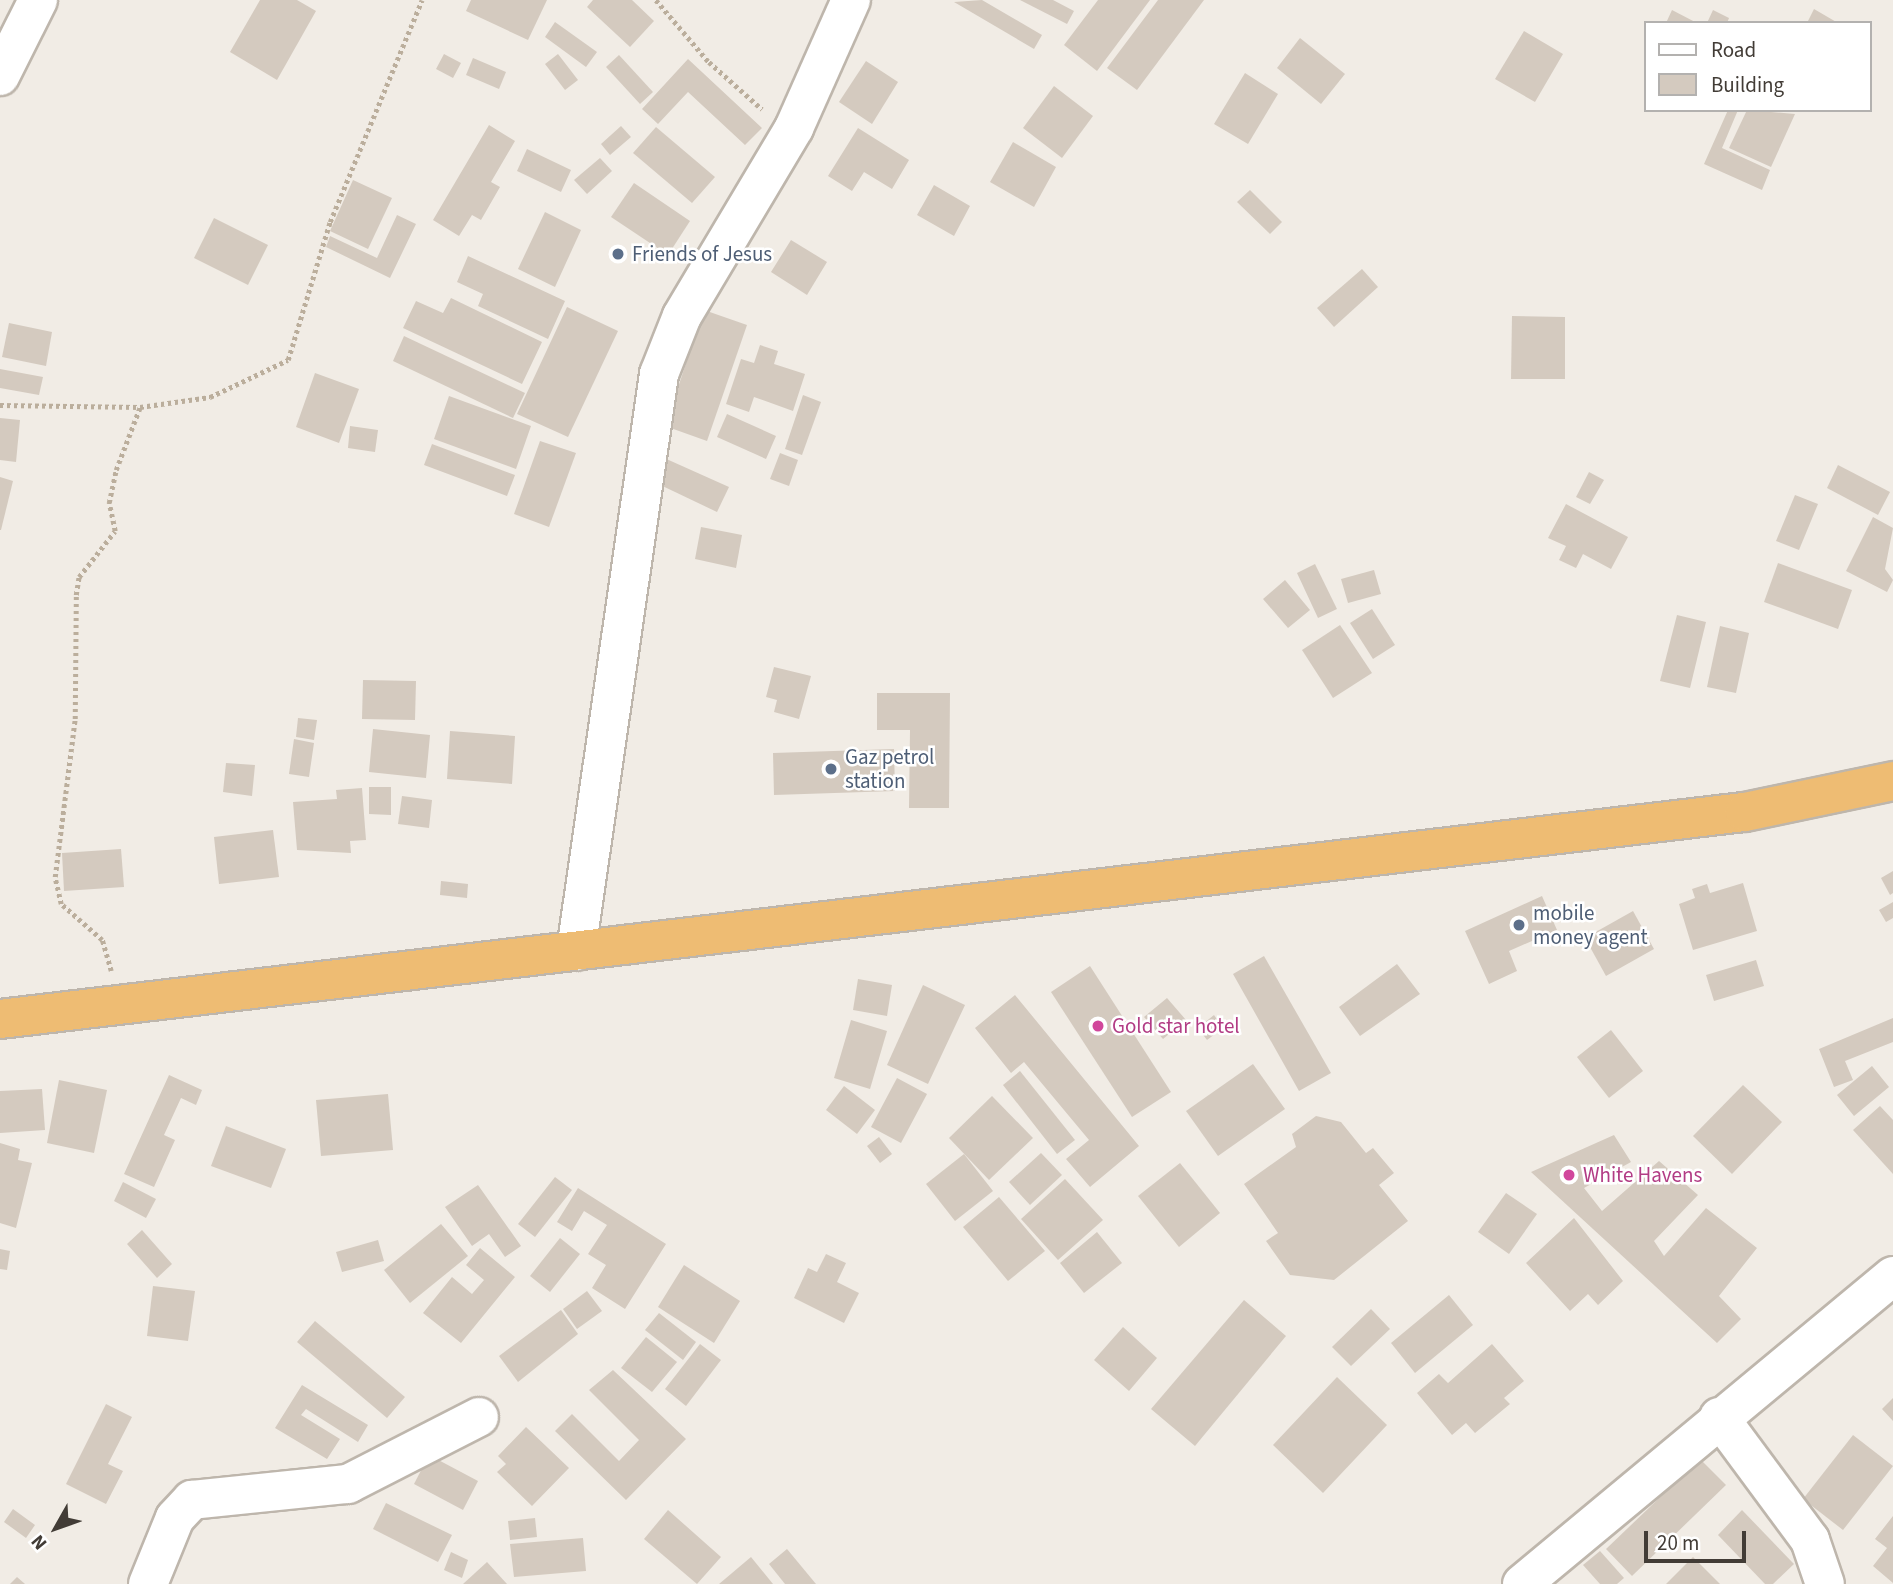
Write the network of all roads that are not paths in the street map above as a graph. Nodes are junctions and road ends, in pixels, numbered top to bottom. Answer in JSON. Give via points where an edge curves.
{"nodes":[{"id":1,"x":38,"y":0,"type":"edge"},
{"id":2,"x":851,"y":0,"type":"edge"},
{"id":3,"x":0,"y":76,"type":"edge"},
{"id":4,"x":1893,"y":781,"type":"edge"},
{"id":5,"x":576,"y":951,"type":"junction"},
{"id":6,"x":0,"y":1019,"type":"edge"},
{"id":7,"x":1893,"y":1276,"type":"edge"},
{"id":8,"x":479,"y":1416,"type":"dead end"},
{"id":9,"x":1719,"y":1417,"type":"junction"},
{"id":10,"x":148,"y":1584,"type":"edge"},
{"id":11,"x":1522,"y":1584,"type":"edge"},
{"id":12,"x":1825,"y":1584,"type":"edge"}],
"edges":[{"from":1,"to":3,"type":"street"},
{"from":2,"to":5,"type":"street","via":[[789,136],[681,316],[659,374]]},
{"from":4,"to":5,"type":"highway","via":[[1745,812]]},
{"from":5,"to":6,"type":"highway"},
{"from":7,"to":9,"type":"street"},
{"from":8,"to":10,"type":"street","via":[[348,1484],[192,1500],[175,1518]]},
{"from":9,"to":11,"type":"street"},
{"from":9,"to":12,"type":"street","via":[[1810,1540]]}]}
